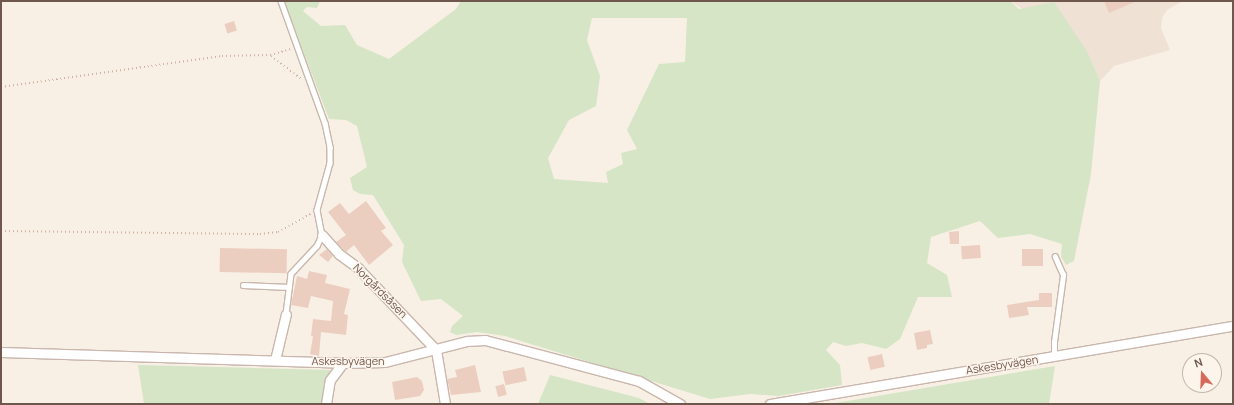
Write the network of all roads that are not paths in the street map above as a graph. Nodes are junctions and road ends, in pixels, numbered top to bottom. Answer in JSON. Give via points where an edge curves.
{"nodes":[{"id":1,"x":281,"y":1,"type":"edge"},
{"id":2,"x":322,"y":235,"type":"junction"},
{"id":3,"x":1055,"y":257,"type":"dead end"},
{"id":4,"x":244,"y":285,"type":"dead end"},
{"id":5,"x":289,"y":287,"type":"junction"},
{"id":6,"x":286,"y":314,"type":"joint"},
{"id":7,"x":1233,"y":326,"type":"edge"},
{"id":8,"x":436,"y":350,"type":"junction"},
{"id":9,"x":1,"y":352,"type":"edge"},
{"id":10,"x":1054,"y":356,"type":"junction"},
{"id":11,"x":275,"y":360,"type":"junction"},
{"id":12,"x":343,"y":363,"type":"junction"},
{"id":13,"x":326,"y":404,"type":"edge"},
{"id":14,"x":446,"y":404,"type":"edge"},
{"id":15,"x":680,"y":404,"type":"edge"},
{"id":16,"x":770,"y":404,"type":"edge"}],
"edges":[{"from":1,"to":2,"type":"lane","via":[[325,123],[330,147],[330,163],[317,210]]},
{"from":2,"to":5,"type":"lane","via":[[317,246],[292,274]]},
{"from":2,"to":8,"type":"street","name":"Norgårdsåsen","via":[[339,254],[358,268]]},
{"from":3,"to":10,"type":"lane","via":[[1063,275]]},
{"from":4,"to":5,"type":"lane"},
{"from":5,"to":6,"type":"lane"},
{"from":6,"to":11,"type":"street"},
{"from":7,"to":10,"type":"street","name":"Askesbyvägen"},
{"from":8,"to":12,"type":"street","name":"Askesbyvägen","via":[[385,362]]},
{"from":8,"to":14,"type":"street"},
{"from":8,"to":15,"type":"street","name":"Askesbyvägen","via":[[475,340],[496,341],[639,381]]},
{"from":9,"to":11,"type":"street","name":"Askesbyvägen"},
{"from":10,"to":16,"type":"street","name":"Askesbyvägen"},
{"from":11,"to":12,"type":"street","name":"Askesbyvägen"},
{"from":12,"to":13,"type":"street","via":[[330,380]]}]}
